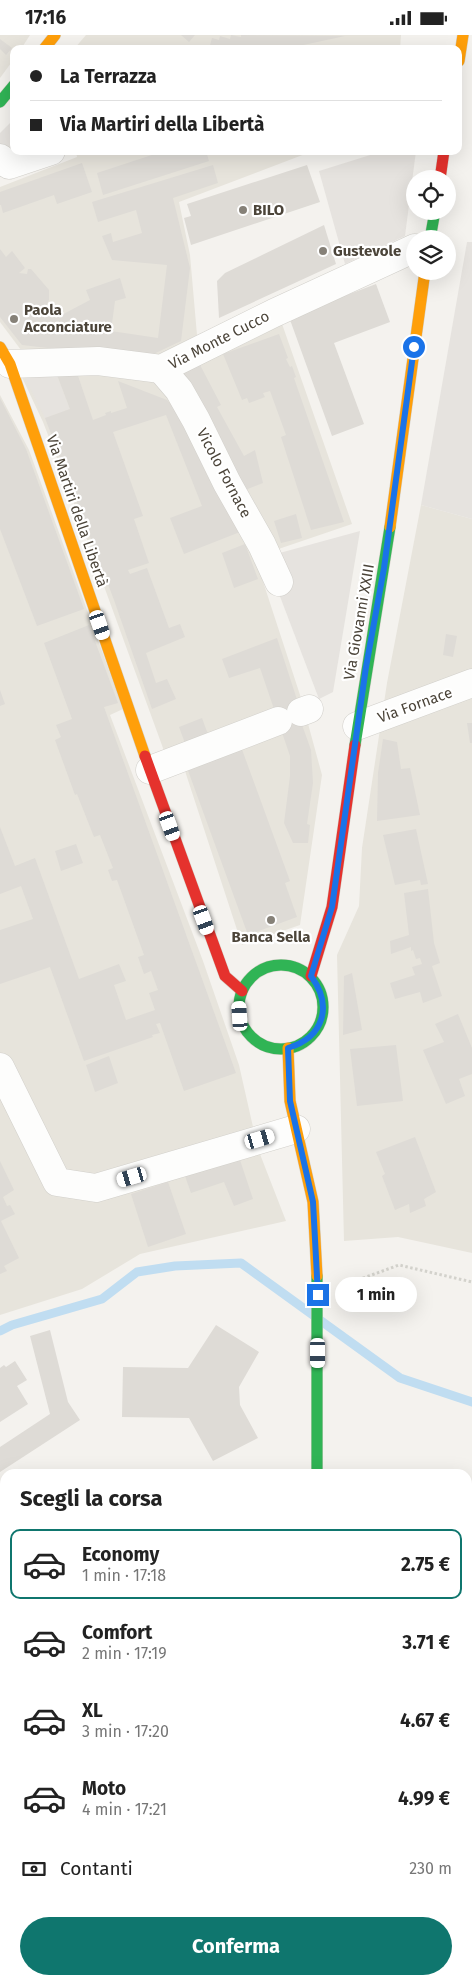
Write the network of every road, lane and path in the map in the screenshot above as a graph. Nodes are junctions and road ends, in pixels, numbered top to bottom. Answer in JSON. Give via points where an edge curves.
{"nodes":[{"id":1,"x":55,"y":35,"type":"edge"},
{"id":2,"x":47,"y":45,"type":"edge"},
{"id":3,"x":10,"y":90,"type":"edge"},
{"id":4,"x":0,"y":102,"type":"edge"},
{"id":5,"x":38,"y":155,"type":"edge"},
{"id":6,"x":443,"y":155,"type":"edge"},
{"id":7,"x":0,"y":158,"type":"edge"},
{"id":8,"x":441,"y":170,"type":"edge"},
{"id":9,"x":406,"y":252,"type":"edge"},
{"id":10,"x":424,"y":280,"type":"edge"},
{"id":11,"x":5,"y":355,"type":"edge"},
{"id":12,"x":161,"y":369,"type":"junction"},
{"id":13,"x":279,"y":582,"type":"dead end"},
{"id":14,"x":472,"y":683,"type":"edge"},
{"id":15,"x":296,"y":714,"type":"dead end"},
{"id":16,"x":357,"y":726,"type":"junction"},
{"id":17,"x":150,"y":770,"type":"junction"},
{"id":18,"x":311,"y":976,"type":"junction"},
{"id":19,"x":242,"y":991,"type":"junction"},
{"id":20,"x":288,"y":1048,"type":"junction"},
{"id":21,"x":0,"y":1067,"type":"edge"},
{"id":22,"x":296,"y":1129,"type":"junction"},
{"id":23,"x":472,"y":1282,"type":"edge"},
{"id":24,"x":318,"y":1295,"type":"junction"},
{"id":25,"x":317,"y":1469,"type":"edge"}],
"edges":[{"from":1,"to":2,"type":"main road"},
{"from":3,"to":4,"type":"main road"},
{"from":5,"to":7,"type":"street","via":[[9,165]]},
{"from":6,"to":8,"type":"main road"},
{"from":9,"to":12,"type":"street","name":"Via Monte Cucco"},
{"from":10,"to":16,"type":"main road","name":"Via Giovanni XXIII","via":[[384,568]]},
{"from":11,"to":12,"type":"street","name":"Via Monte Cucco"},
{"from":11,"to":17,"type":"main road","name":"Via Martiri della Libertà"},
{"from":12,"to":13,"type":"street","name":"Vicolo Fornace","via":[[179,390],[196,420]]},
{"from":14,"to":16,"type":"street","name":"Via Fornace"},
{"from":15,"to":17,"type":"street"},
{"from":16,"to":18,"type":"main road","name":"Via Giovanni XXIII","via":[[332,907]]},
{"from":17,"to":19,"type":"main road","name":"Via Martiri della Libertà","via":[[225,976]]},
{"from":18,"to":19,"type":"main road","via":[[299,968],[272,965],[260,970]]},
{"from":18,"to":20,"type":"main road","via":[[323,999],[319,1026],[300,1044]]},
{"from":19,"to":20,"type":"main road","via":[[240,1016],[253,1038],[275,1049]]},
{"from":20,"to":22,"type":"main road","via":[[290,1101]]},
{"from":21,"to":22,"type":"street","via":[[57,1182],[96,1187]]},
{"from":22,"to":24,"type":"main road","via":[[313,1202]]},
{"from":23,"to":24,"type":"path","via":[[399,1265]]},
{"from":24,"to":25,"type":"main road"}]}
